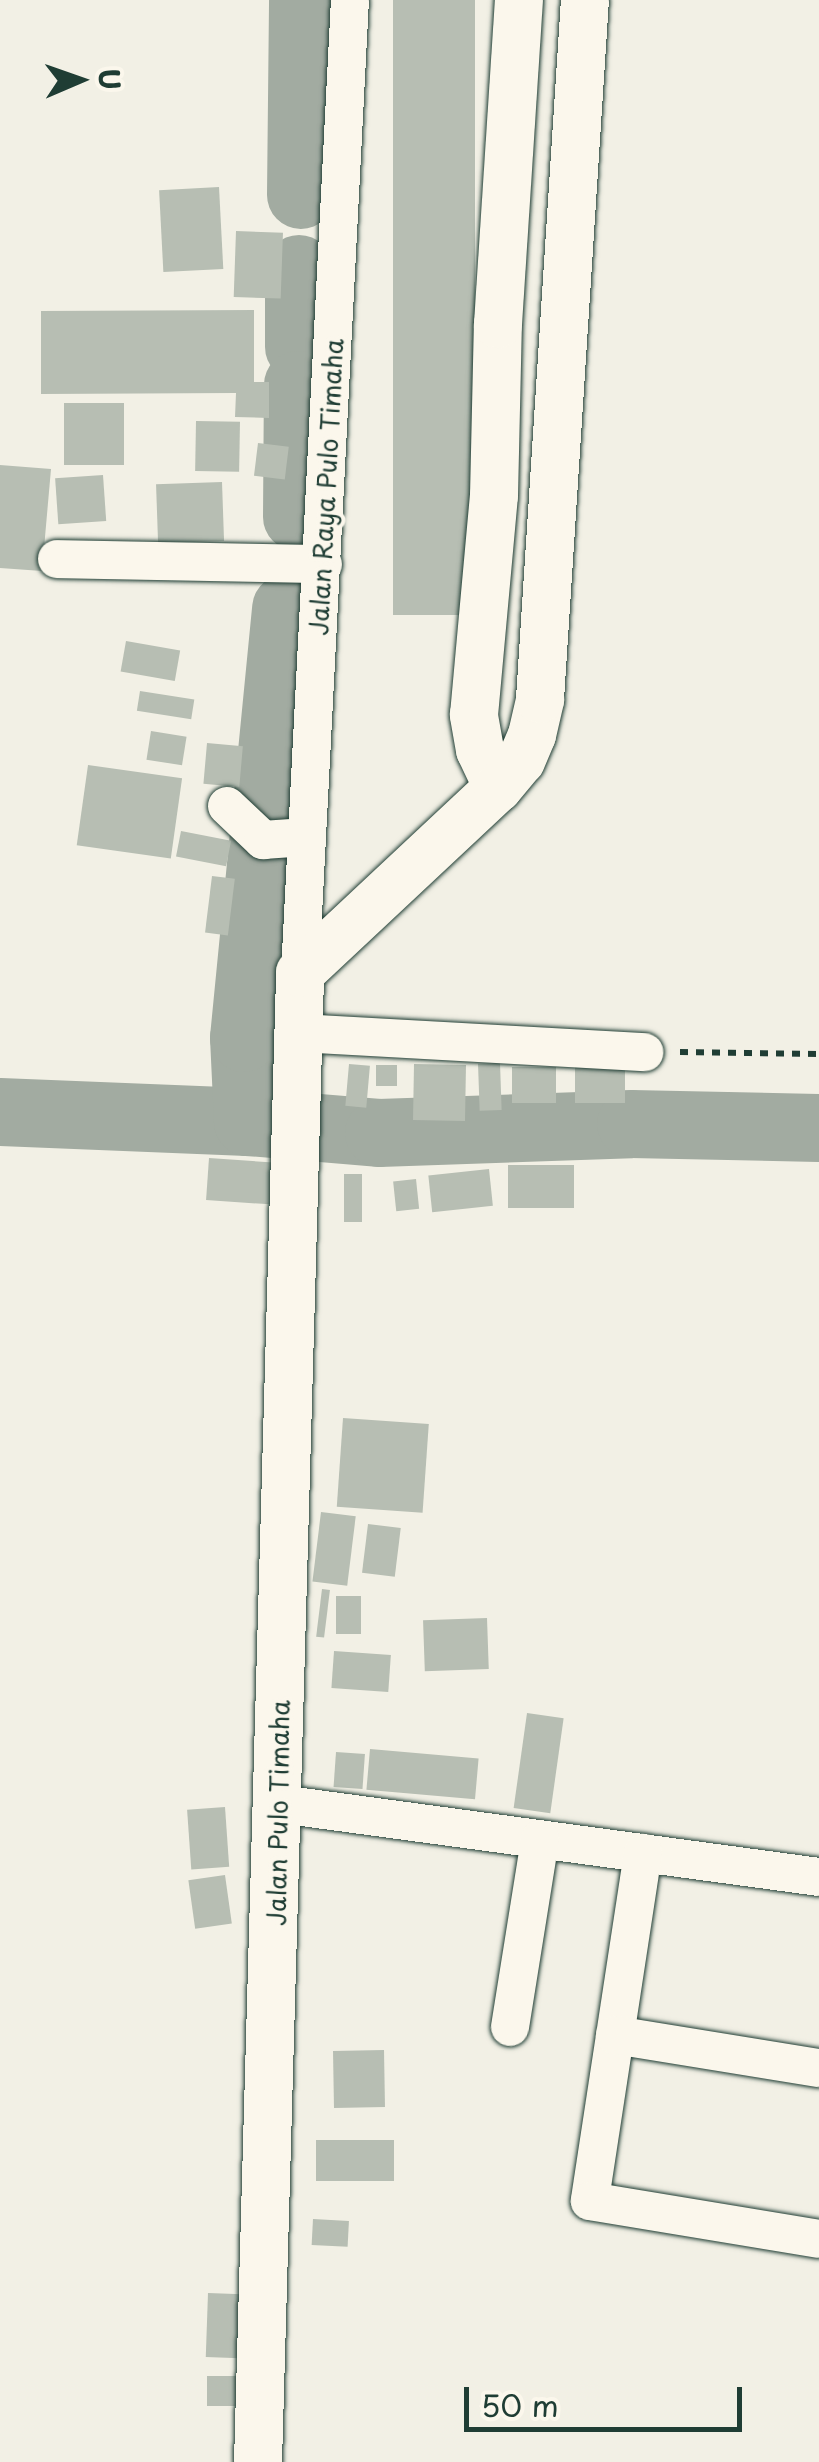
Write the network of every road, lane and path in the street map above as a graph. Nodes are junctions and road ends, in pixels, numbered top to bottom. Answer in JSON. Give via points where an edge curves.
{"nodes":[{"id":1,"x":350,"y":0,"type":"edge"},
{"id":2,"x":519,"y":0,"type":"edge"},
{"id":3,"x":586,"y":0,"type":"edge"},
{"id":4,"x":511,"y":170,"type":"junction"},
{"id":5,"x":574,"y":170,"type":"junction"},
{"id":6,"x":57,"y":559,"type":"dead end"},
{"id":7,"x":323,"y":564,"type":"junction"},
{"id":8,"x":498,"y":788,"type":"junction"},
{"id":9,"x":227,"y":806,"type":"dead end"},
{"id":10,"x":306,"y":838,"type":"junction"},
{"id":11,"x":300,"y":973,"type":"junction"},
{"id":12,"x":300,"y":1033,"type":"junction"},
{"id":13,"x":644,"y":1052,"type":"joint"},
{"id":14,"x":819,"y":1054,"type":"edge"},
{"id":15,"x":291,"y":1164,"type":"joint"},
{"id":16,"x":280,"y":1804,"type":"junction"},
{"id":17,"x":540,"y":1839,"type":"junction"},
{"id":18,"x":642,"y":1853,"type":"junction"},
{"id":19,"x":819,"y":1877,"type":"edge"},
{"id":20,"x":510,"y":2027,"type":"dead end"},
{"id":21,"x":615,"y":2035,"type":"junction"},
{"id":22,"x":819,"y":2068,"type":"edge"},
{"id":23,"x":819,"y":2239,"type":"edge"},
{"id":24,"x":258,"y":2462,"type":"edge"}],
"edges":[{"from":1,"to":7,"type":"street","name":"Jalan Raya Pulo Timaha"},
{"from":2,"to":4,"type":"street"},
{"from":3,"to":5,"type":"street"},
{"from":4,"to":5,"type":"street"},
{"from":4,"to":8,"type":"street","via":[[494,496],[474,715],[480,750]]},
{"from":5,"to":8,"type":"street","via":[[540,699],[520,761]]},
{"from":6,"to":7,"type":"street"},
{"from":7,"to":10,"type":"street","name":"Jalan Raya Pulo Timaha"},
{"from":8,"to":11,"type":"street"},
{"from":9,"to":10,"type":"street","via":[[263,840]]},
{"from":10,"to":11,"type":"street","name":"Jalan Raya Pulo Timaha"},
{"from":11,"to":12,"type":"street","name":"Jalan Raya Pulo Timaha"},
{"from":12,"to":13,"type":"street"},
{"from":12,"to":15,"type":"street","name":"Jalan Raya Pulo Timaha"},
{"from":13,"to":14,"type":"path"},
{"from":15,"to":16,"type":"street","name":"Jalan Pulo Timaha"},
{"from":16,"to":17,"type":"street"},
{"from":16,"to":24,"type":"street","name":"Jalan Pulo Timaha"},
{"from":17,"to":18,"type":"street"},
{"from":17,"to":20,"type":"street"},
{"from":18,"to":19,"type":"street"},
{"from":18,"to":21,"type":"street"},
{"from":21,"to":22,"type":"street"},
{"from":21,"to":23,"type":"street","via":[[590,2201]]}]}
